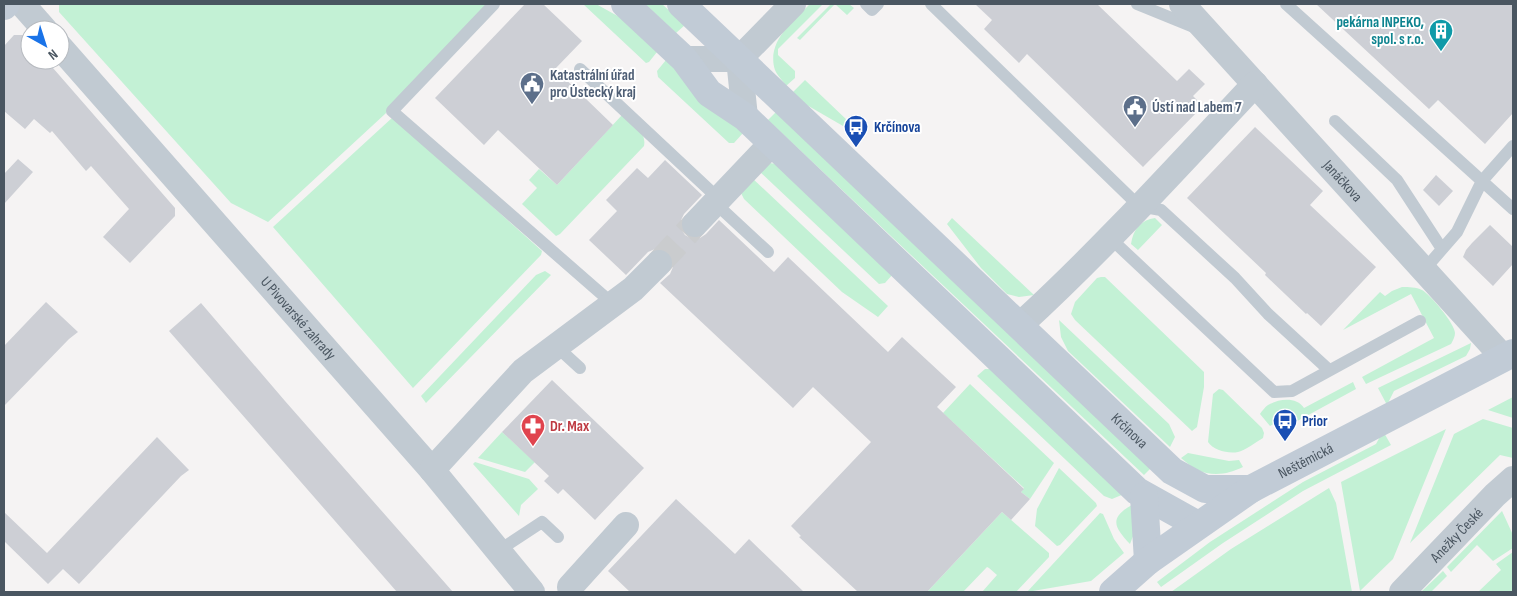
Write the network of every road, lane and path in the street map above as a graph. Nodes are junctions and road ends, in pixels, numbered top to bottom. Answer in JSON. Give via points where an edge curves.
{"nodes":[{"id":1,"x":22,"y":4,"type":"edge"},
{"id":2,"x":494,"y":4,"type":"edge"},
{"id":3,"x":625,"y":4,"type":"edge"},
{"id":4,"x":681,"y":4,"type":"edge"},
{"id":5,"x":792,"y":4,"type":"edge"},
{"id":6,"x":866,"y":4,"type":"edge"},
{"id":7,"x":878,"y":4,"type":"edge"},
{"id":8,"x":931,"y":4,"type":"edge"},
{"id":9,"x":1137,"y":4,"type":"edge"},
{"id":10,"x":1182,"y":4,"type":"edge"},
{"id":11,"x":1286,"y":4,"type":"edge"},
{"id":12,"x":36,"y":20,"type":"edge"},
{"id":13,"x":1210,"y":34,"type":"junction"},
{"id":14,"x":70,"y":58,"type":"edge"},
{"id":15,"x":684,"y":59,"type":"junction"},
{"id":16,"x":739,"y":59,"type":"junction"},
{"id":17,"x":580,"y":69,"type":"dead end"},
{"id":18,"x":1255,"y":84,"type":"junction"},
{"id":19,"x":745,"y":117,"type":"junction"},
{"id":20,"x":1335,"y":121,"type":"dead end"},
{"id":21,"x":772,"y":143,"type":"junction"},
{"id":22,"x":1513,"y":146,"type":"edge"},
{"id":23,"x":1482,"y":181,"type":"junction"},
{"id":24,"x":717,"y":201,"type":"junction"},
{"id":25,"x":1139,"y":206,"type":"junction"},
{"id":26,"x":1513,"y":209,"type":"edge"},
{"id":27,"x":695,"y":224,"type":"tunnel mouth"},
{"id":28,"x":1110,"y":237,"type":"junction"},
{"id":29,"x":1442,"y":249,"type":"junction"},
{"id":30,"x":768,"y":252,"type":"dead end"},
{"id":31,"x":659,"y":263,"type":"tunnel mouth"},
{"id":32,"x":1424,"y":270,"type":"junction"},
{"id":33,"x":614,"y":304,"type":"junction"},
{"id":34,"x":1420,"y":321,"type":"dead end"},
{"id":35,"x":1019,"y":326,"type":"junction"},
{"id":36,"x":556,"y":346,"type":"junction"},
{"id":37,"x":1508,"y":355,"type":"edge"},
{"id":38,"x":580,"y":368,"type":"dead end"},
{"id":39,"x":1329,"y":370,"type":"junction"},
{"id":40,"x":432,"y":470,"type":"junction"},
{"id":41,"x":1172,"y":471,"type":"junction"},
{"id":42,"x":1513,"y":479,"type":"edge"},
{"id":43,"x":1251,"y":489,"type":"junction"},
{"id":44,"x":1144,"y":496,"type":"junction"},
{"id":45,"x":626,"y":525,"type":"dead end"},
{"id":46,"x":1198,"y":525,"type":"junction"},
{"id":47,"x":558,"y":538,"type":"dead end"},
{"id":48,"x":498,"y":551,"type":"junction"},
{"id":49,"x":1148,"y":561,"type":"junction"},
{"id":50,"x":570,"y":587,"type":"dead end"},
{"id":51,"x":532,"y":592,"type":"edge"},
{"id":52,"x":1113,"y":592,"type":"edge"},
{"id":53,"x":1402,"y":592,"type":"edge"}],
"edges":[{"from":1,"to":12,"type":"street"},
{"from":2,"to":33,"type":"lane","via":[[392,111]]},
{"from":3,"to":15,"type":"street"},
{"from":4,"to":16,"type":"street","name":"Krčínova"},
{"from":5,"to":16,"type":"street"},
{"from":6,"to":7,"type":"lane","via":[[872,10]]},
{"from":8,"to":25,"type":"lane"},
{"from":9,"to":13,"type":"lane"},
{"from":10,"to":13,"type":"street","name":"Janáčkova"},
{"from":11,"to":23,"type":"lane"},
{"from":13,"to":18,"type":"street","name":"Janáčkova"},
{"from":14,"to":40,"type":"street","name":"U Pivovarské zahrady"},
{"from":15,"to":16,"type":"street"},
{"from":15,"to":19,"type":"street","via":[[709,93]]},
{"from":16,"to":19,"type":"street"},
{"from":16,"to":35,"type":"street","name":"Krčínova"},
{"from":17,"to":24,"type":"lane"},
{"from":18,"to":25,"type":"street"},
{"from":18,"to":32,"type":"street","name":"Janáčkova"},
{"from":19,"to":21,"type":"street"},
{"from":20,"to":29,"type":"lane","via":[[1398,180]]},
{"from":21,"to":24,"type":"street"},
{"from":21,"to":44,"type":"street"},
{"from":22,"to":23,"type":"lane"},
{"from":23,"to":26,"type":"lane"},
{"from":23,"to":29,"type":"lane","via":[[1457,232]]},
{"from":24,"to":27,"type":"street"},
{"from":24,"to":30,"type":"lane"},
{"from":25,"to":28,"type":"street"},
{"from":25,"to":39,"type":"lane","via":[[1160,210]]},
{"from":28,"to":35,"type":"street"},
{"from":28,"to":39,"type":"lane","via":[[1274,392],[1292,391]]},
{"from":29,"to":32,"type":"lane"},
{"from":31,"to":33,"type":"street"},
{"from":32,"to":37,"type":"street","name":"Janáčkova"},
{"from":33,"to":36,"type":"street"},
{"from":34,"to":39,"type":"lane"},
{"from":35,"to":41,"type":"street","name":"Krčínova"},
{"from":36,"to":38,"type":"lane"},
{"from":36,"to":40,"type":"street","via":[[523,371]]},
{"from":37,"to":43,"type":"street","name":"Neštěmická"},
{"from":40,"to":48,"type":"street","name":"U Pivovarské zahrady"},
{"from":41,"to":43,"type":"street","name":"Krčínova","via":[[1205,489]]},
{"from":41,"to":46,"type":"street","name":"Krčínova"},
{"from":42,"to":53,"type":"street","name":"Anežky České"},
{"from":43,"to":46,"type":"street","name":"Neštěmická"},
{"from":44,"to":46,"type":"street"},
{"from":44,"to":49,"type":"street"},
{"from":45,"to":50,"type":"street"},
{"from":46,"to":49,"type":"street","name":"Neštěmická"},
{"from":47,"to":48,"type":"lane","via":[[542,522]]},
{"from":48,"to":51,"type":"street","name":"U Pivovarské zahrady"},
{"from":49,"to":52,"type":"street","name":"Neštěmická"}]}
